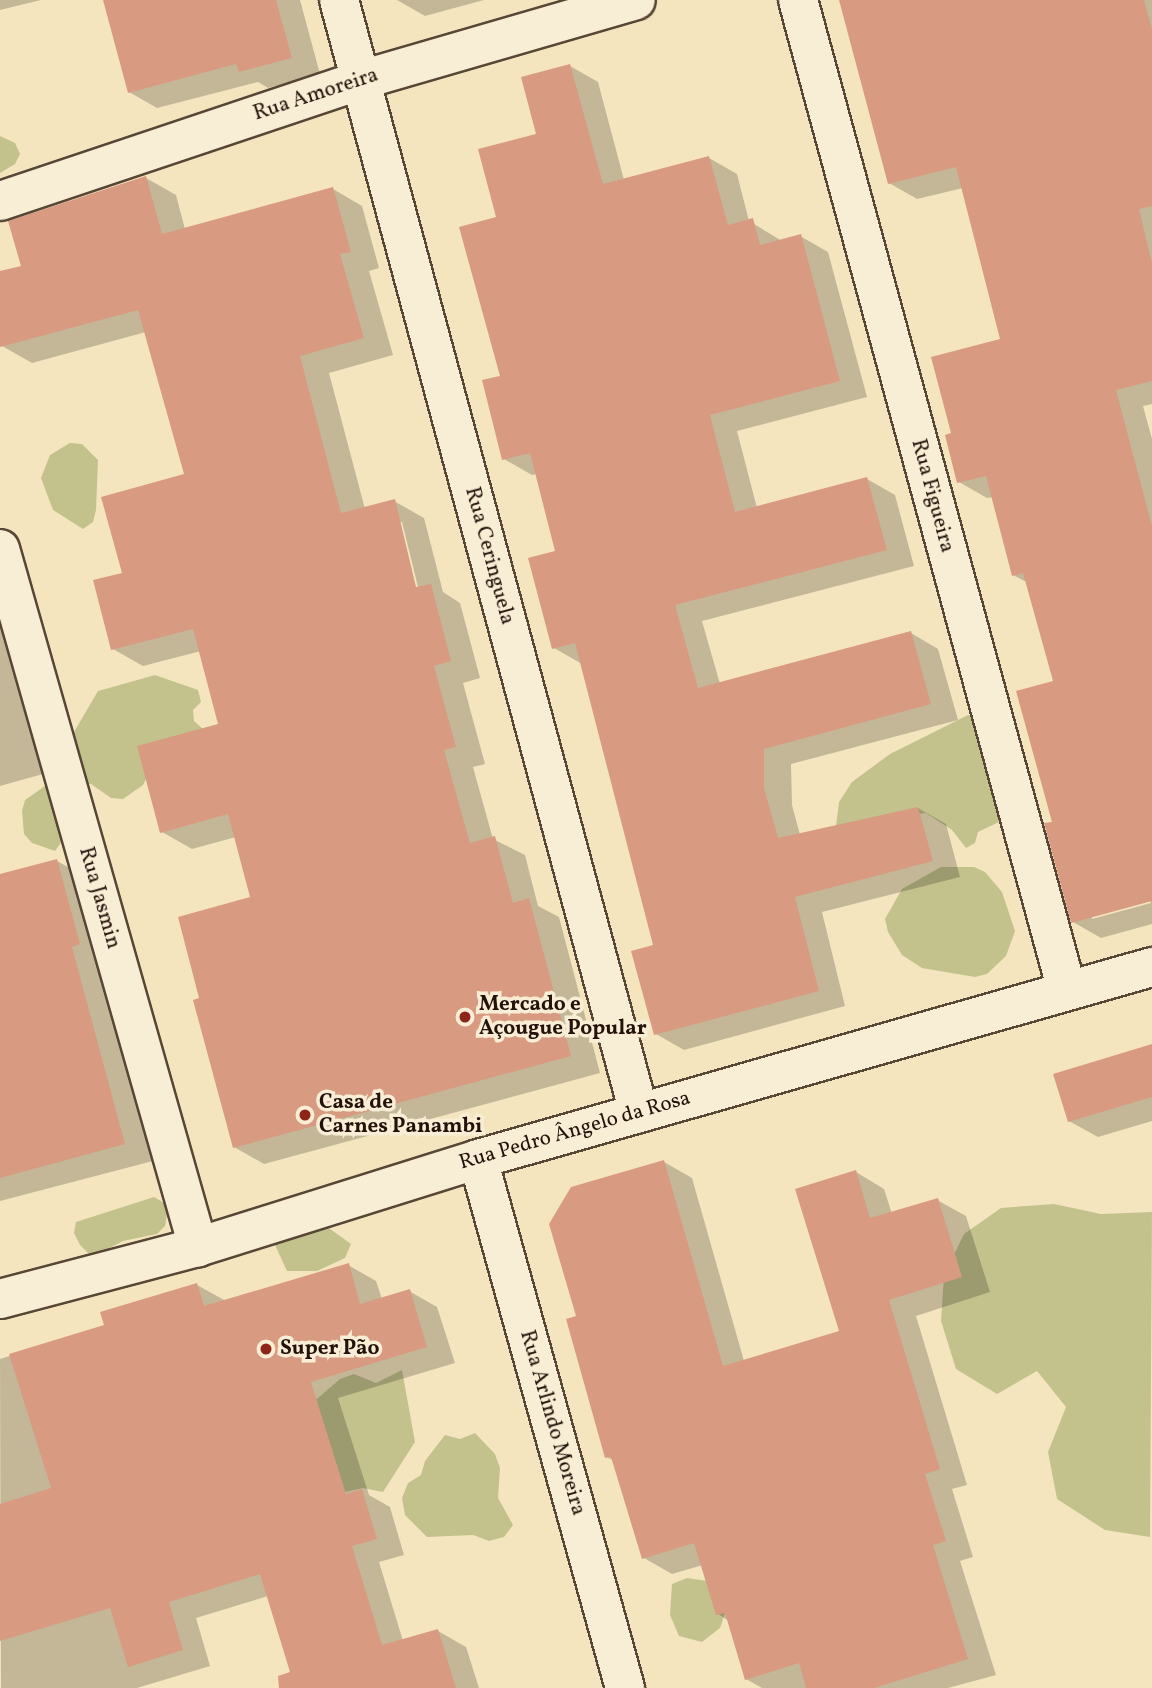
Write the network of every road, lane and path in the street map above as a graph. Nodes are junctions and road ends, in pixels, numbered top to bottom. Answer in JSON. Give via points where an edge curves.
{"nodes":[{"id":1,"x":339,"y":0,"type":"edge"},
{"id":2,"x":636,"y":0,"type":"edge"},
{"id":3,"x":798,"y":0,"type":"edge"},
{"id":4,"x":361,"y":80,"type":"junction"},
{"id":5,"x":0,"y":201,"type":"edge"},
{"id":6,"x":0,"y":549,"type":"edge"},
{"id":7,"x":1152,"y":967,"type":"edge"},
{"id":8,"x":1067,"y":991,"type":"junction"},
{"id":9,"x":639,"y":1113,"type":"junction"},
{"id":10,"x":478,"y":1159,"type":"junction"},
{"id":11,"x":198,"y":1247,"type":"junction"},
{"id":12,"x":0,"y":1299,"type":"edge"},
{"id":13,"x":625,"y":1688,"type":"edge"}],
"edges":[{"from":1,"to":4,"type":"street","name":"Rua Ceringuela"},
{"from":2,"to":4,"type":"street","name":"Rua Amoreira"},
{"from":3,"to":8,"type":"street","name":"Rua Figueira"},
{"from":4,"to":5,"type":"street","name":"Rua Amoreira"},
{"from":4,"to":9,"type":"street","name":"Rua Ceringuela"},
{"from":6,"to":11,"type":"street","name":"Rua Jasmin"},
{"from":7,"to":8,"type":"street","name":"Rua Pedro Ângelo da Rosa"},
{"from":8,"to":9,"type":"street","name":"Rua Pedro Ângelo da Rosa"},
{"from":9,"to":10,"type":"street","name":"Rua Pedro Ângelo da Rosa"},
{"from":10,"to":11,"type":"street","name":"Rua Pedro Ângelo da Rosa"},
{"from":10,"to":13,"type":"street","name":"Rua Arlindo Moreira"},
{"from":11,"to":12,"type":"street","name":"Rua Pedro Ângelo da Rosa"}]}
